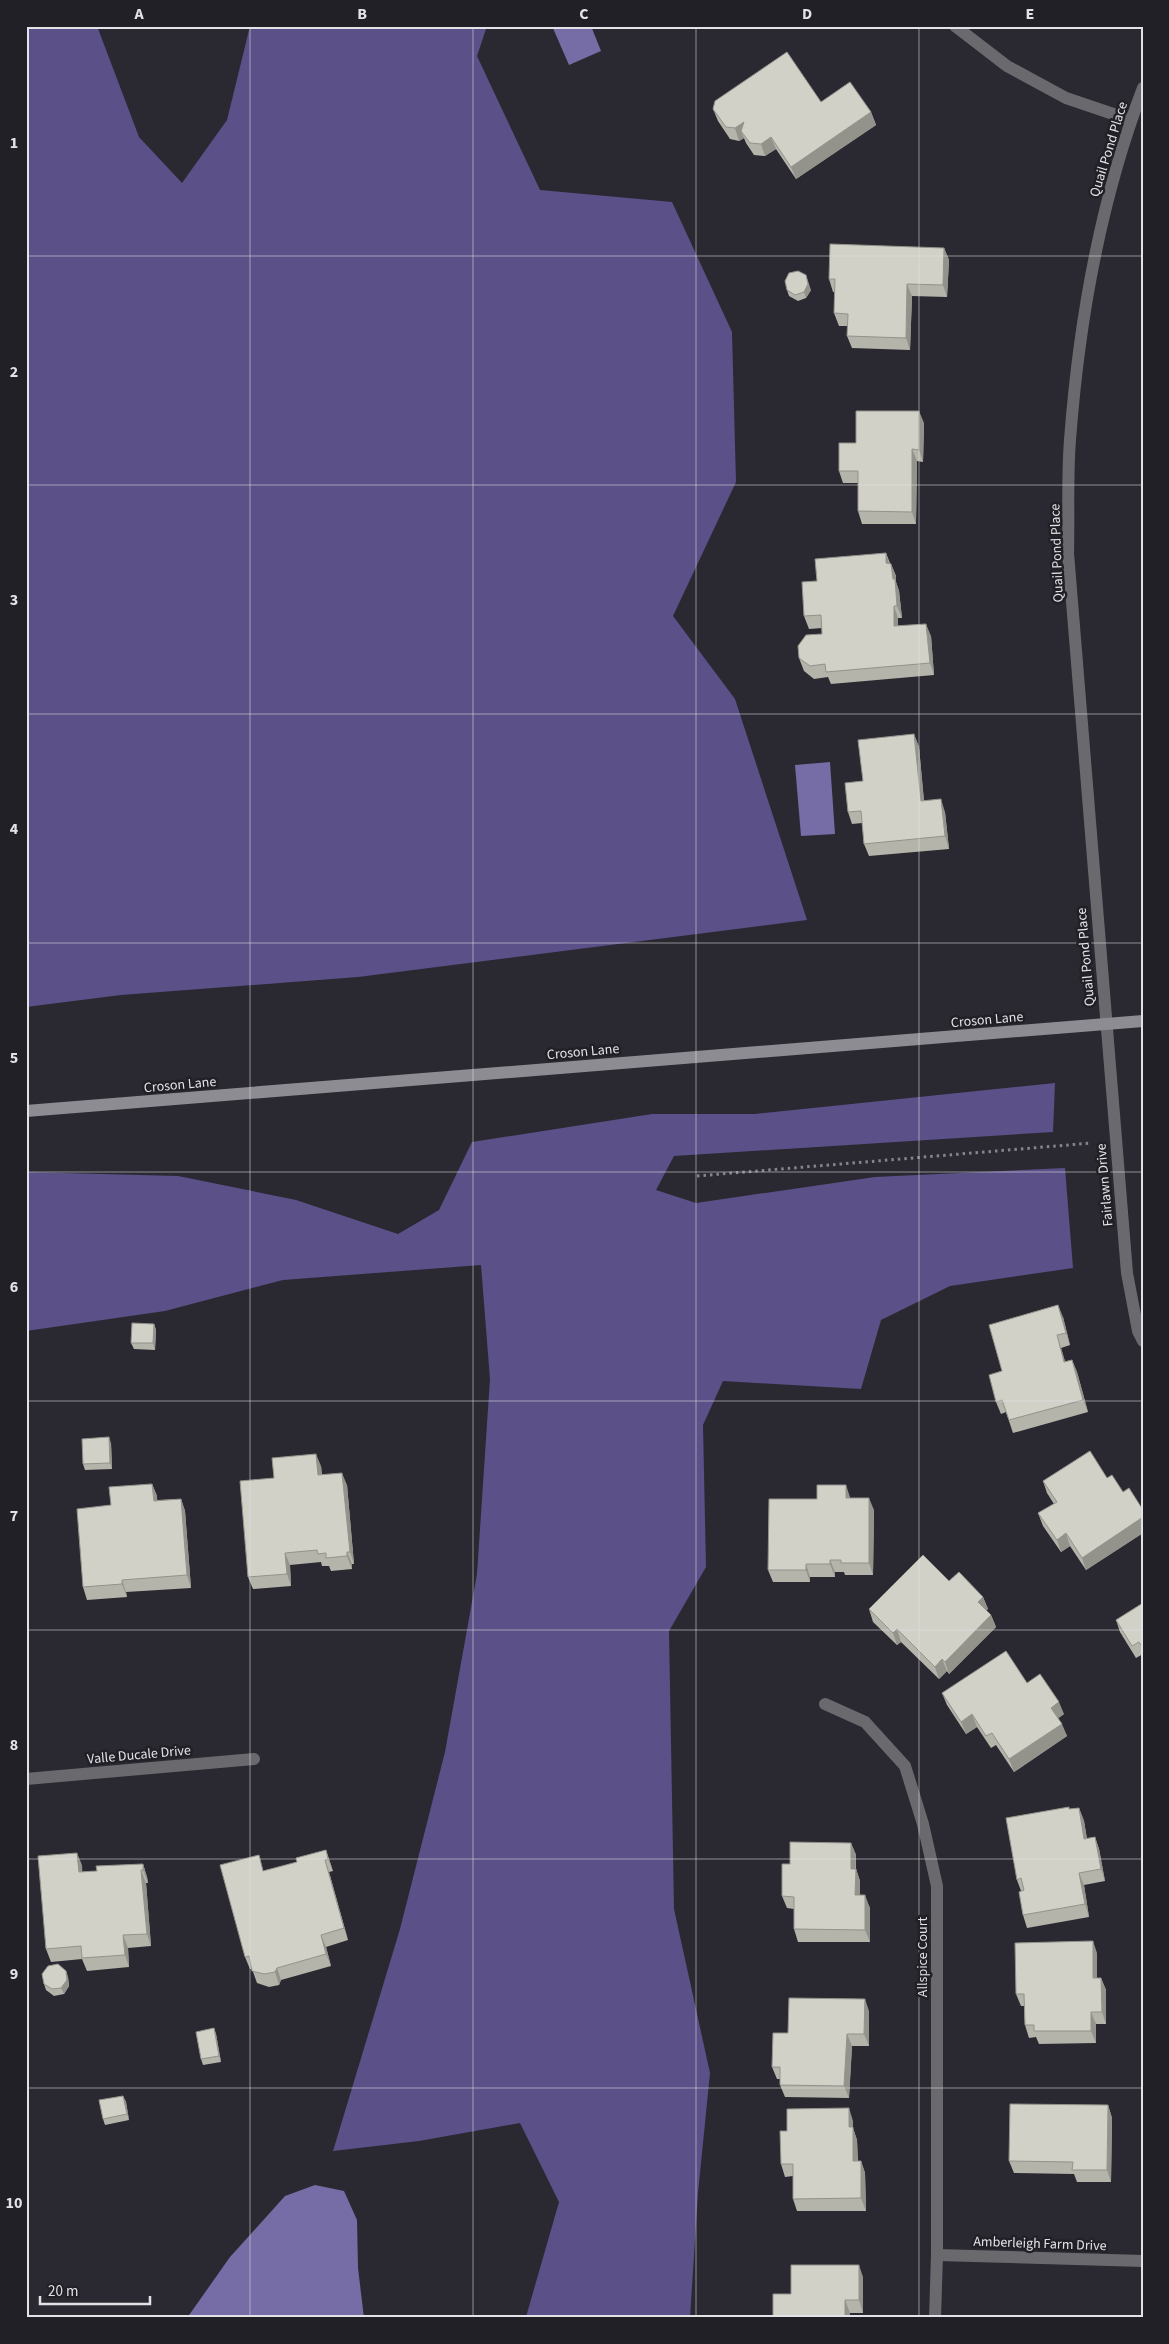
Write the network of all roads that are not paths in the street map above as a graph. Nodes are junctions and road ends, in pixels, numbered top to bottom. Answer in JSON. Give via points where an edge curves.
{"nodes":[{"id":1,"x":955,"y":26,"type":"edge"},
{"id":2,"x":1143,"y":88,"type":"edge"},
{"id":3,"x":1131,"y":120,"type":"junction"},
{"id":4,"x":1143,"y":1021,"type":"edge"},
{"id":5,"x":1106,"y":1024,"type":"junction"},
{"id":6,"x":26,"y":1112,"type":"edge"},
{"id":7,"x":1143,"y":1341,"type":"edge"},
{"id":8,"x":824,"y":1704,"type":"dead end"},
{"id":9,"x":254,"y":1759,"type":"dead end"},
{"id":10,"x":26,"y":1779,"type":"edge"},
{"id":11,"x":937,"y":2255,"type":"junction"},
{"id":12,"x":1143,"y":2261,"type":"edge"},
{"id":13,"x":935,"y":2318,"type":"edge"}],
"edges":[{"from":1,"to":3,"type":"street","via":[[1007,66],[1066,98]]},
{"from":2,"to":3,"type":"street","name":"Quail Pond Place"},
{"from":3,"to":5,"type":"street","name":"Quail Pond Place","via":[[1102,221],[1080,332],[1070,442],[1068,553]]},
{"from":4,"to":5,"type":"main road","name":"Croson Lane"},
{"from":5,"to":6,"type":"main road","name":"Croson Lane"},
{"from":5,"to":7,"type":"street","name":"Fairlawn Drive","via":[[1127,1273],[1138,1331]]},
{"from":8,"to":11,"type":"street","name":"Allspice Court","via":[[865,1722],[905,1766],[937,1886]]},
{"from":9,"to":10,"type":"street","name":"Valle Ducale Drive"},
{"from":11,"to":12,"type":"street","name":"Amberleigh Farm Drive"},
{"from":11,"to":13,"type":"street","name":"Allspice Court"}]}
